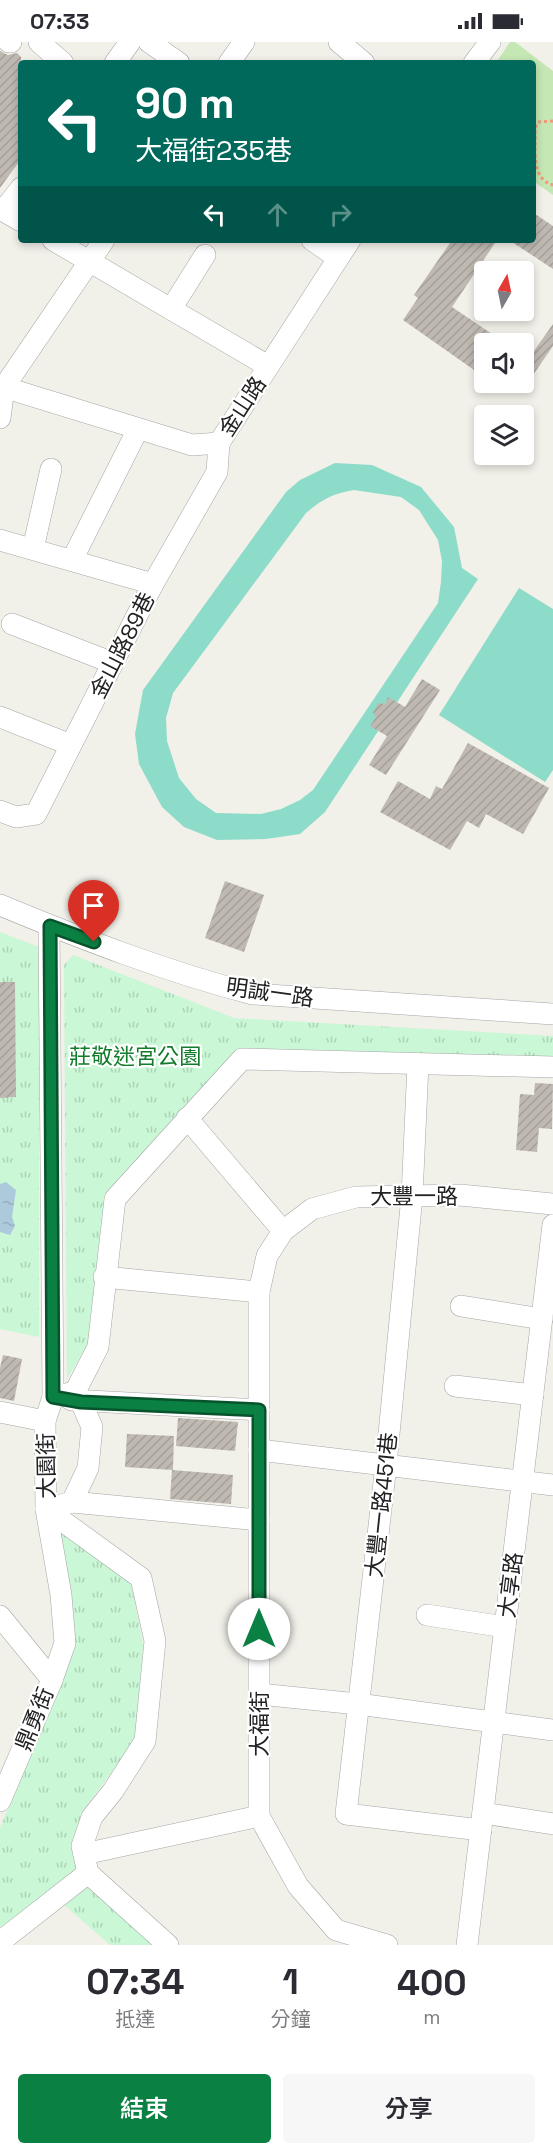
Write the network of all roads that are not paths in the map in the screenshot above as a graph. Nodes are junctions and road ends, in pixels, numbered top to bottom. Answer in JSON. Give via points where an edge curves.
{"nodes":[{"id":1,"x":39,"y":42,"type":"edge"},
{"id":2,"x":130,"y":42,"type":"edge"},
{"id":3,"x":149,"y":42,"type":"edge"},
{"id":4,"x":244,"y":42,"type":"edge"},
{"id":5,"x":339,"y":42,"type":"edge"},
{"id":6,"x":490,"y":42,"type":"edge"},
{"id":7,"x":60,"y":60,"type":"edge"},
{"id":8,"x":117,"y":60,"type":"edge"},
{"id":9,"x":176,"y":60,"type":"edge"},
{"id":10,"x":231,"y":60,"type":"edge"},
{"id":11,"x":360,"y":60,"type":"edge"},
{"id":12,"x":476,"y":60,"type":"edge"},
{"id":13,"x":18,"y":194,"type":"edge"},
{"id":14,"x":8,"y":214,"type":"edge"},
{"id":15,"x":58,"y":243,"type":"edge"},
{"id":16,"x":102,"y":243,"type":"edge"},
{"id":17,"x":316,"y":243,"type":"edge"},
{"id":18,"x":348,"y":243,"type":"edge"},
{"id":19,"x":205,"y":255,"type":"dead end"},
{"id":20,"x":338,"y":258,"type":"junction"},
{"id":21,"x":90,"y":261,"type":"junction"},
{"id":22,"x":171,"y":309,"type":"junction"},
{"id":23,"x":268,"y":366,"type":"junction"},
{"id":24,"x":2,"y":387,"type":"edge"},
{"id":25,"x":0,"y":418,"type":"edge"},
{"id":26,"x":138,"y":429,"type":"junction"},
{"id":27,"x":219,"y":443,"type":"junction"},
{"id":28,"x":51,"y":469,"type":"dead end"},
{"id":29,"x":0,"y":540,"type":"edge"},
{"id":30,"x":33,"y":549,"type":"junction"},
{"id":31,"x":72,"y":560,"type":"junction"},
{"id":32,"x":153,"y":584,"type":"junction"},
{"id":33,"x":12,"y":624,"type":"dead end"},
{"id":34,"x":113,"y":663,"type":"junction"},
{"id":35,"x":0,"y":717,"type":"edge"},
{"id":36,"x":71,"y":745,"type":"junction"},
{"id":37,"x":0,"y":811,"type":"edge"},
{"id":38,"x":0,"y":905,"type":"edge"},
{"id":39,"x":50,"y":926,"type":"junction"},
{"id":40,"x":553,"y":1014,"type":"edge"},
{"id":41,"x":418,"y":1064,"type":"junction"},
{"id":42,"x":553,"y":1067,"type":"edge"},
{"id":43,"x":187,"y":1118,"type":"junction"},
{"id":44,"x":412,"y":1196,"type":"junction"},
{"id":45,"x":553,"y":1204,"type":"edge"},
{"id":46,"x":553,"y":1225,"type":"edge"},
{"id":47,"x":283,"y":1230,"type":"junction"},
{"id":48,"x":104,"y":1277,"type":"junction"},
{"id":49,"x":259,"y":1292,"type":"junction"},
{"id":50,"x":461,"y":1306,"type":"dead end"},
{"id":51,"x":542,"y":1319,"type":"junction"},
{"id":52,"x":455,"y":1386,"type":"dead end"},
{"id":53,"x":533,"y":1395,"type":"junction"},
{"id":54,"x":53,"y":1397,"type":"junction"},
{"id":55,"x":81,"y":1402,"type":"junction"},
{"id":56,"x":259,"y":1410,"type":"junction"},
{"id":57,"x":0,"y":1412,"type":"edge"},
{"id":58,"x":45,"y":1421,"type":"junction"},
{"id":59,"x":259,"y":1450,"type":"junction"},
{"id":60,"x":386,"y":1465,"type":"junction"},
{"id":61,"x":522,"y":1480,"type":"junction"},
{"id":62,"x":553,"y":1485,"type":"edge"},
{"id":63,"x":72,"y":1502,"type":"junction"},
{"id":64,"x":46,"y":1509,"type":"junction"},
{"id":65,"x":259,"y":1520,"type":"junction"},
{"id":66,"x":427,"y":1615,"type":"dead end"},
{"id":67,"x":0,"y":1616,"type":"edge"},
{"id":68,"x":505,"y":1627,"type":"junction"},
{"id":69,"x":52,"y":1680,"type":"junction"},
{"id":70,"x":259,"y":1694,"type":"junction"},
{"id":71,"x":358,"y":1704,"type":"junction"},
{"id":72,"x":494,"y":1723,"type":"junction"},
{"id":73,"x":553,"y":1730,"type":"edge"},
{"id":74,"x":0,"y":1801,"type":"edge"},
{"id":75,"x":259,"y":1816,"type":"junction"},
{"id":76,"x":482,"y":1821,"type":"junction"},
{"id":77,"x":553,"y":1824,"type":"edge"},
{"id":78,"x":86,"y":1863,"type":"junction"},
{"id":79,"x":6,"y":1939,"type":"edge"},
{"id":80,"x":168,"y":1945,"type":"edge"},
{"id":81,"x":387,"y":1945,"type":"edge"},
{"id":82,"x":467,"y":1945,"type":"edge"}],
"edges":[{"from":1,"to":7,"type":"street"},
{"from":2,"to":8,"type":"street"},
{"from":3,"to":9,"type":"street"},
{"from":4,"to":10,"type":"street"},
{"from":5,"to":11,"type":"street"},
{"from":6,"to":12,"type":"street"},
{"from":13,"to":14,"type":"street"},
{"from":15,"to":21,"type":"street"},
{"from":16,"to":21,"type":"street"},
{"from":17,"to":20,"type":"street"},
{"from":18,"to":20,"type":"street","name":"金山路"},
{"from":19,"to":22,"type":"street"},
{"from":20,"to":23,"type":"street","name":"金山路"},
{"from":21,"to":22,"type":"street"},
{"from":21,"to":24,"type":"street"},
{"from":22,"to":23,"type":"street"},
{"from":23,"to":27,"type":"street","name":"金山路"},
{"from":24,"to":25,"type":"street"},
{"from":24,"to":26,"type":"street","name":"金山路"},
{"from":26,"to":27,"type":"street","name":"金山路","via":[[192,445]]},
{"from":26,"to":31,"type":"street"},
{"from":27,"to":32,"type":"street","name":"金山路89巷","via":[[217,472]]},
{"from":28,"to":30,"type":"street"},
{"from":29,"to":30,"type":"street"},
{"from":30,"to":31,"type":"street"},
{"from":31,"to":32,"type":"street"},
{"from":32,"to":34,"type":"street","name":"金山路89巷"},
{"from":33,"to":34,"type":"street"},
{"from":34,"to":36,"type":"street","name":"金山路89巷"},
{"from":35,"to":36,"type":"street"},
{"from":36,"to":37,"type":"street","name":"金山路89巷","via":[[36,814],[15,817]]},
{"from":38,"to":39,"type":"street","name":"明誠一路"},
{"from":39,"to":40,"type":"street","name":"明誠一路","via":[[207,982],[253,994]]},
{"from":39,"to":54,"type":"street","name":"大園街"},
{"from":41,"to":42,"type":"street"},
{"from":41,"to":43,"type":"street","via":[[242,1059]]},
{"from":41,"to":44,"type":"street","name":"大豐一路451巷"},
{"from":43,"to":47,"type":"street"},
{"from":43,"to":48,"type":"street","via":[[115,1199]]},
{"from":44,"to":45,"type":"street","name":"大豐一路","via":[[460,1195]]},
{"from":44,"to":47,"type":"street","name":"大豐一路","via":[[356,1197],[312,1209]]},
{"from":44,"to":60,"type":"street","name":"大豐一路451巷"},
{"from":46,"to":51,"type":"street","name":"大享路"},
{"from":47,"to":49,"type":"street","name":"大福街","via":[[267,1256]]},
{"from":48,"to":49,"type":"street"},
{"from":48,"to":54,"type":"street","via":[[98,1347],[75,1392]]},
{"from":49,"to":56,"type":"street","name":"大福街"},
{"from":50,"to":51,"type":"street"},
{"from":51,"to":53,"type":"street","name":"大享路"},
{"from":52,"to":53,"type":"street"},
{"from":53,"to":61,"type":"street","name":"大享路"},
{"from":54,"to":55,"type":"street"},
{"from":54,"to":58,"type":"street","name":"大園街"},
{"from":55,"to":56,"type":"street"},
{"from":55,"to":63,"type":"street","via":[[92,1427],[88,1468]]},
{"from":56,"to":59,"type":"street","name":"大福街"},
{"from":57,"to":58,"type":"street"},
{"from":58,"to":64,"type":"street","name":"大園街"},
{"from":59,"to":60,"type":"street"},
{"from":59,"to":65,"type":"street","name":"大福街"},
{"from":60,"to":61,"type":"street"},
{"from":60,"to":71,"type":"street","name":"大豐一路451巷"},
{"from":61,"to":62,"type":"street"},
{"from":61,"to":68,"type":"street","name":"大享路"},
{"from":63,"to":64,"type":"street"},
{"from":63,"to":65,"type":"street"},
{"from":64,"to":69,"type":"street","name":"大園街","via":[[65,1642]]},
{"from":64,"to":78,"type":"street","via":[[141,1578],[155,1641],[145,1742],[92,1816],[82,1846]]},
{"from":65,"to":70,"type":"street","name":"大福街"},
{"from":66,"to":68,"type":"street"},
{"from":67,"to":69,"type":"street","name":"鼎勇街"},
{"from":68,"to":72,"type":"street","name":"大享路"},
{"from":69,"to":74,"type":"street","name":"鼎勇街"},
{"from":70,"to":71,"type":"street"},
{"from":70,"to":75,"type":"street","name":"大福街"},
{"from":71,"to":72,"type":"street"},
{"from":71,"to":76,"type":"street","name":"大豐一路451巷","via":[[346,1814]]},
{"from":72,"to":73,"type":"street"},
{"from":72,"to":76,"type":"street","name":"大享路"},
{"from":75,"to":78,"type":"street"},
{"from":75,"to":81,"type":"street","name":"大福街","via":[[298,1886],[336,1930]]},
{"from":76,"to":77,"type":"street"},
{"from":76,"to":82,"type":"street","name":"大享路"},
{"from":78,"to":79,"type":"street"},
{"from":78,"to":80,"type":"street"}]}
